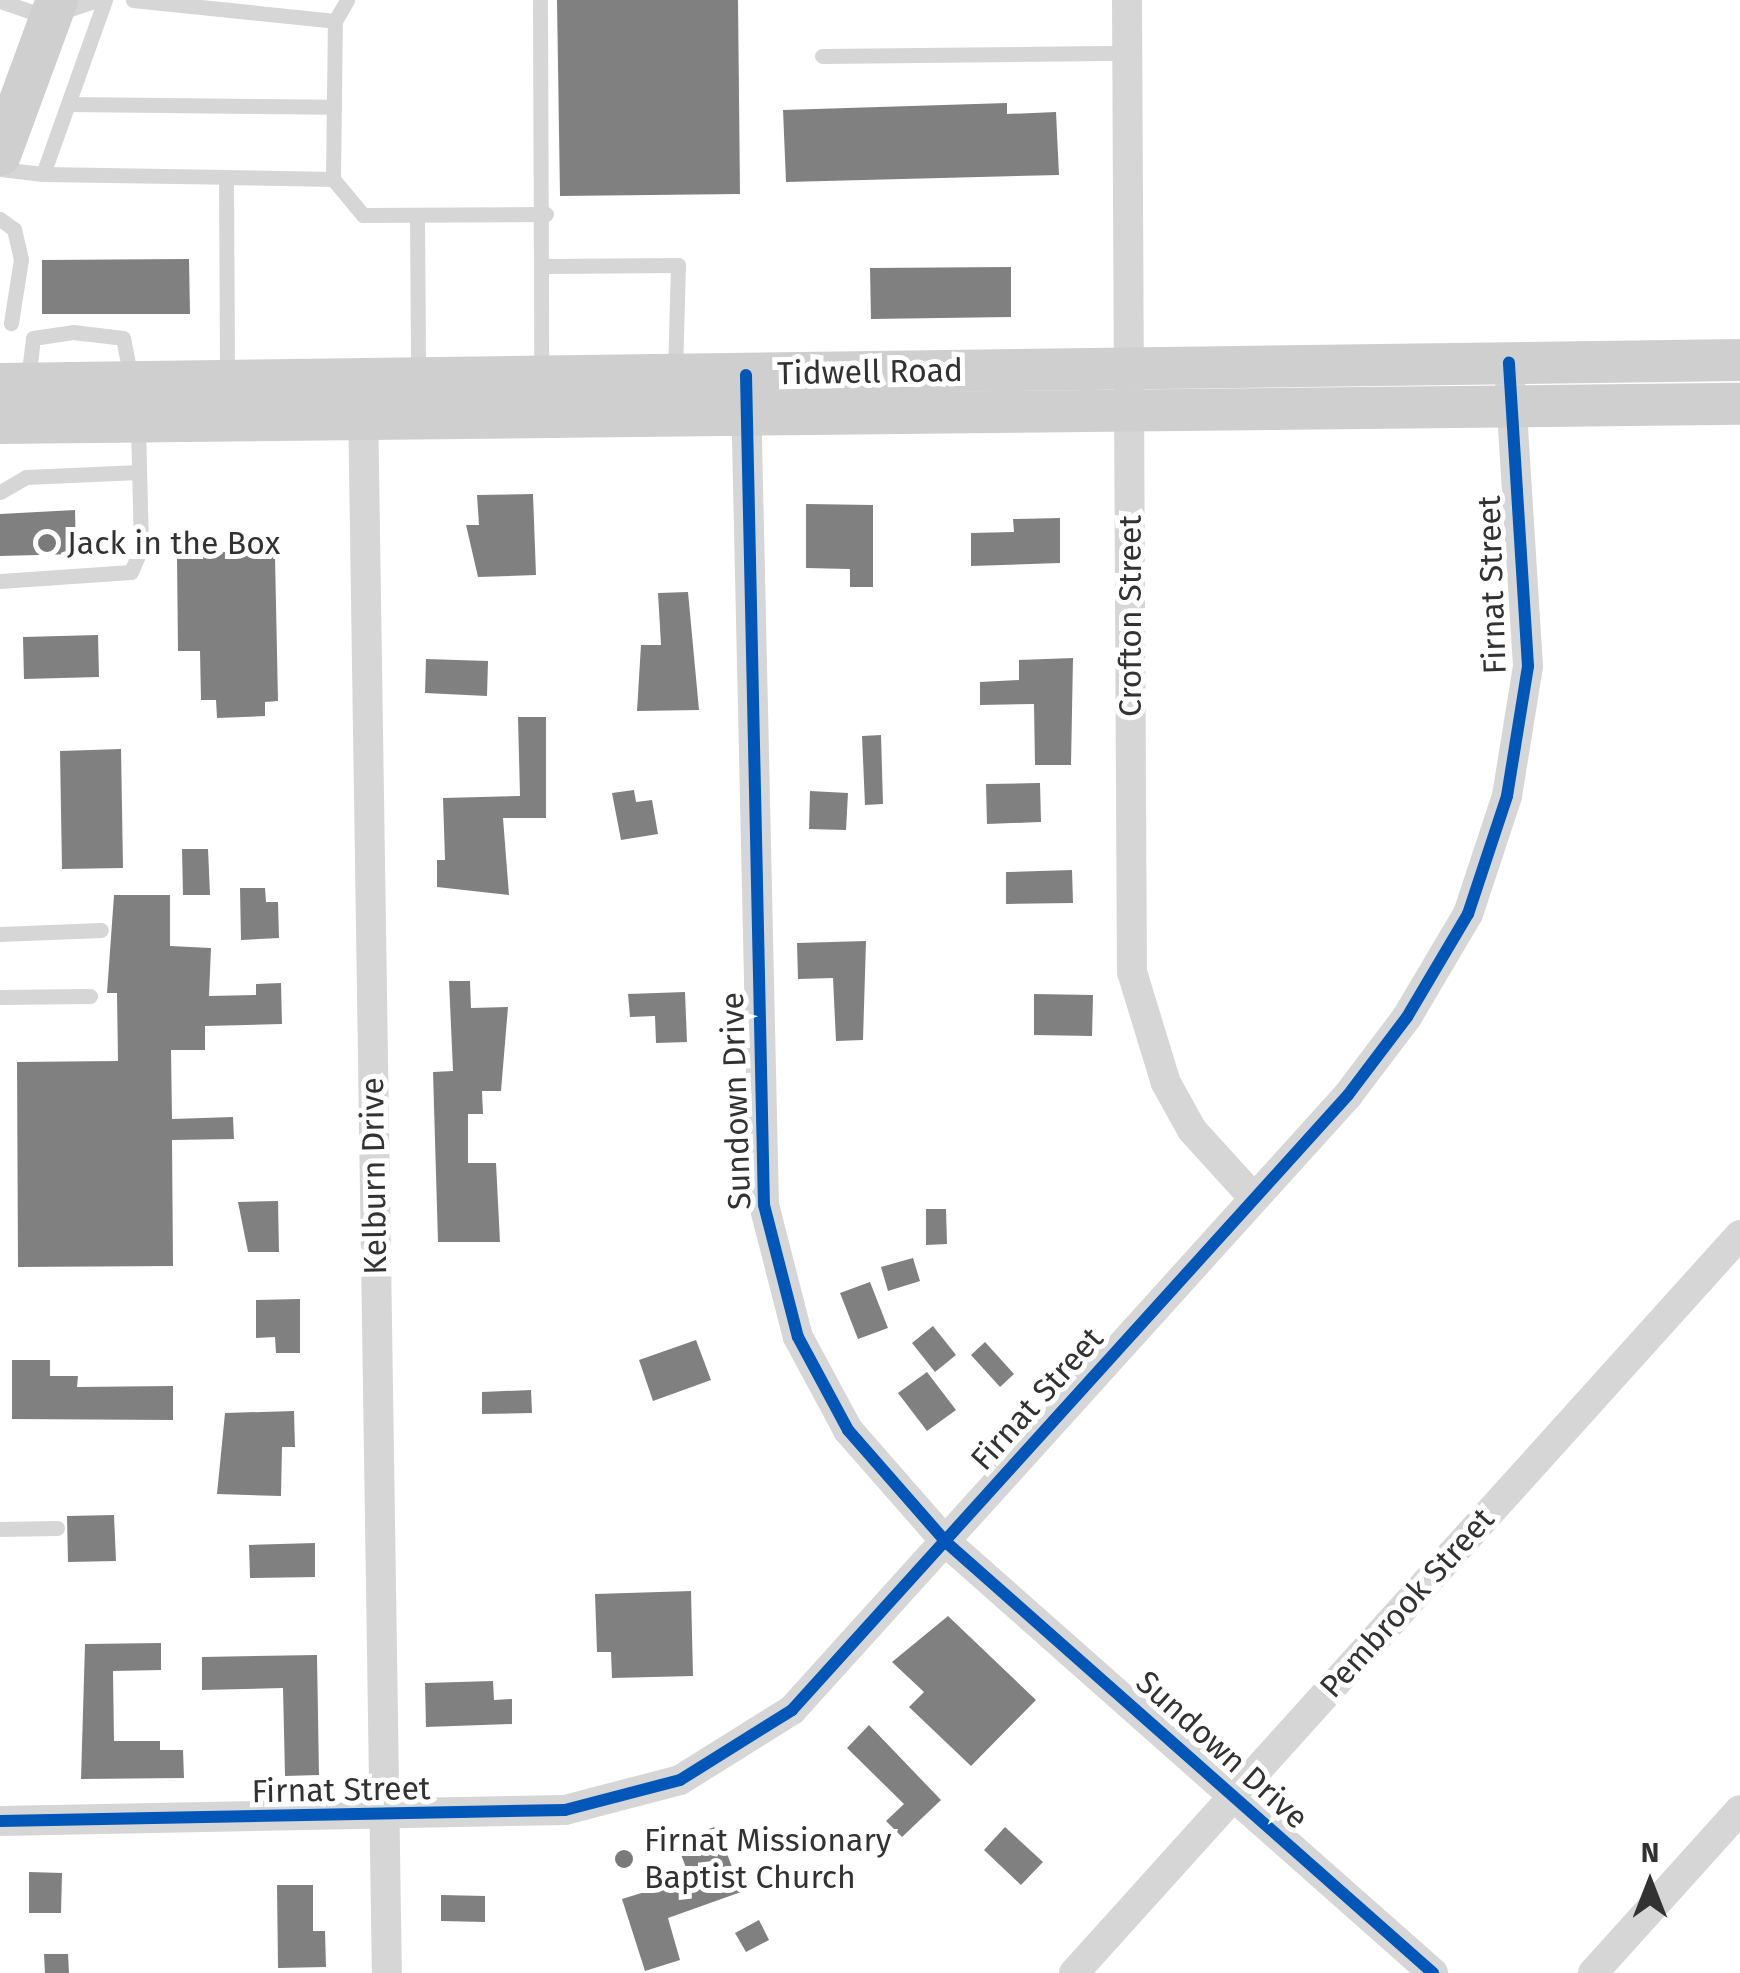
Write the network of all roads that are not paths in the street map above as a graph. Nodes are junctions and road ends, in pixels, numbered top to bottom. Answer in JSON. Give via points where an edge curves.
{"nodes":[{"id":1,"x":98,"y":0,"type":"edge"},
{"id":2,"x":105,"y":0,"type":"edge"},
{"id":3,"x":132,"y":0,"type":"edge"},
{"id":4,"x":347,"y":0,"type":"edge"},
{"id":5,"x":540,"y":0,"type":"edge"},
{"id":6,"x":1127,"y":0,"type":"edge"},
{"id":7,"x":0,"y":1,"type":"edge"},
{"id":8,"x":52,"y":9,"type":"edge"},
{"id":9,"x":336,"y":21,"type":"junction"},
{"id":10,"x":1129,"y":53,"type":"junction"},
{"id":11,"x":822,"y":56,"type":"dead end"},
{"id":12,"x":68,"y":104,"type":"junction"},
{"id":13,"x":334,"y":107,"type":"junction"},
{"id":14,"x":0,"y":155,"type":"edge"},
{"id":15,"x":0,"y":168,"type":"edge"},
{"id":16,"x":43,"y":174,"type":"junction"},
{"id":17,"x":226,"y":177,"type":"junction"},
{"id":18,"x":332,"y":179,"type":"junction"},
{"id":19,"x":546,"y":214,"type":"junction"},
{"id":20,"x":417,"y":215,"type":"junction"},
{"id":21,"x":0,"y":218,"type":"edge"},
{"id":22,"x":545,"y":266,"type":"junction"},
{"id":23,"x":5,"y":322,"type":"edge"},
{"id":24,"x":1740,"y":360,"type":"edge"},
{"id":25,"x":1130,"y":367,"type":"junction"},
{"id":26,"x":18,"y":371,"type":"edge"},
{"id":27,"x":676,"y":376,"type":"junction"},
{"id":28,"x":541,"y":377,"type":"junction"},
{"id":29,"x":418,"y":378,"type":"junction"},
{"id":30,"x":362,"y":379,"type":"junction"},
{"id":31,"x":227,"y":380,"type":"junction"},
{"id":32,"x":1510,"y":383,"type":"junction"},
{"id":33,"x":746,"y":394,"type":"junction"},
{"id":34,"x":134,"y":402,"type":"junction"},
{"id":35,"x":1740,"y":404,"type":"edge"},
{"id":36,"x":1129,"y":411,"type":"junction"},
{"id":37,"x":363,"y":422,"type":"junction"},
{"id":38,"x":0,"y":423,"type":"edge"},
{"id":39,"x":139,"y":472,"type":"junction"},
{"id":40,"x":0,"y":492,"type":"edge"},
{"id":41,"x":0,"y":581,"type":"edge"},
{"id":42,"x":101,"y":930,"type":"dead end"},
{"id":43,"x":0,"y":934,"type":"edge"},
{"id":44,"x":90,"y":996,"type":"dead end"},
{"id":45,"x":0,"y":997,"type":"edge"},
{"id":46,"x":1253,"y":1197,"type":"junction"},
{"id":47,"x":1740,"y":1234,"type":"edge"},
{"id":48,"x":57,"y":1528,"type":"dead end"},
{"id":49,"x":0,"y":1530,"type":"edge"},
{"id":50,"x":947,"y":1543,"type":"junction"},
{"id":51,"x":1233,"y":1796,"type":"junction"},
{"id":52,"x":1740,"y":1810,"type":"edge"},
{"id":53,"x":384,"y":1819,"type":"junction"},
{"id":54,"x":0,"y":1821,"type":"edge"},
{"id":55,"x":387,"y":1973,"type":"edge"},
{"id":56,"x":1074,"y":1973,"type":"edge"},
{"id":57,"x":1433,"y":1973,"type":"edge"},
{"id":58,"x":1593,"y":1973,"type":"edge"}],
"edges":[{"from":1,"to":8,"type":"lane"},
{"from":2,"to":12,"type":"lane"},
{"from":3,"to":9,"type":"lane"},
{"from":4,"to":9,"type":"lane"},
{"from":5,"to":19,"type":"lane"},
{"from":6,"to":10,"type":"street","name":"Crofton Street"},
{"from":7,"to":8,"type":"lane"},
{"from":8,"to":14,"type":"main road"},
{"from":9,"to":13,"type":"lane"},
{"from":10,"to":11,"type":"lane"},
{"from":10,"to":25,"type":"street","name":"Crofton Street"},
{"from":12,"to":13,"type":"lane"},
{"from":12,"to":16,"type":"lane"},
{"from":13,"to":18,"type":"lane"},
{"from":15,"to":16,"type":"lane"},
{"from":16,"to":17,"type":"lane"},
{"from":17,"to":18,"type":"lane"},
{"from":17,"to":31,"type":"lane"},
{"from":18,"to":20,"type":"lane","via":[[364,215]]},
{"from":19,"to":20,"type":"lane"},
{"from":19,"to":22,"type":"lane"},
{"from":20,"to":29,"type":"lane"},
{"from":21,"to":23,"type":"lane","via":[[14,228],[20,258]]},
{"from":22,"to":27,"type":"lane","via":[[678,265]]},
{"from":22,"to":28,"type":"lane"},
{"from":23,"to":26,"type":"lane"},
{"from":24,"to":32,"type":"main road","name":"Tidwell Road"},
{"from":25,"to":32,"type":"main road","name":"Tidwell Road"},
{"from":25,"to":33,"type":"main road","name":"Tidwell Road"},
{"from":25,"to":36,"type":"street","name":"Crofton Street"},
{"from":26,"to":34,"type":"main road","name":"Tidwell Road"},
{"from":27,"to":28,"type":"main road","name":"Tidwell Road"},
{"from":27,"to":33,"type":"main road","name":"Tidwell Road"},
{"from":28,"to":29,"type":"main road","name":"Tidwell Road"},
{"from":29,"to":30,"type":"main road","name":"Tidwell Road"},
{"from":30,"to":31,"type":"main road","name":"Tidwell Road"},
{"from":30,"to":37,"type":"street","name":"Kelburn Drive"},
{"from":31,"to":34,"type":"main road","name":"Tidwell Road"},
{"from":32,"to":35,"type":"main road","name":"Tidwell Road"},
{"from":32,"to":36,"type":"main road","name":"Tidwell Road"},
{"from":32,"to":46,"type":"street","name":"Firnat Street","via":[[1528,666],[1507,796],[1468,914],[1408,1017]]},
{"from":33,"to":36,"type":"main road","name":"Tidwell Road"},
{"from":33,"to":37,"type":"main road","name":"Tidwell Road"},
{"from":33,"to":50,"type":"street","name":"Sundown Drive","via":[[764,1205],[798,1336],[848,1430]]},
{"from":34,"to":37,"type":"main road","name":"Tidwell Road"},
{"from":34,"to":38,"type":"main road","name":"Tidwell Road"},
{"from":34,"to":39,"type":"lane"},
{"from":36,"to":46,"type":"street","name":"Crofton Street","via":[[1132,972],[1166,1084],[1192,1130]]},
{"from":37,"to":53,"type":"street","name":"Kelburn Drive"},
{"from":39,"to":40,"type":"lane","via":[[26,478]]},
{"from":39,"to":41,"type":"lane","via":[[141,548],[131,572]]},
{"from":42,"to":43,"type":"lane"},
{"from":44,"to":45,"type":"lane"},
{"from":46,"to":50,"type":"street","name":"Firnat Street"},
{"from":47,"to":51,"type":"street","name":"Pembrook Street"},
{"from":48,"to":49,"type":"lane"},
{"from":50,"to":51,"type":"street","name":"Sundown Drive"},
{"from":50,"to":53,"type":"street","name":"Firnat Street","via":[[792,1710],[680,1780],[565,1810]]},
{"from":51,"to":56,"type":"street","name":"Pembrook Street"},
{"from":51,"to":57,"type":"street","name":"Sundown Drive"},
{"from":52,"to":58,"type":"street"},
{"from":53,"to":54,"type":"street","name":"Firnat Street"},
{"from":53,"to":55,"type":"street","name":"Kelburn Drive"}]}
